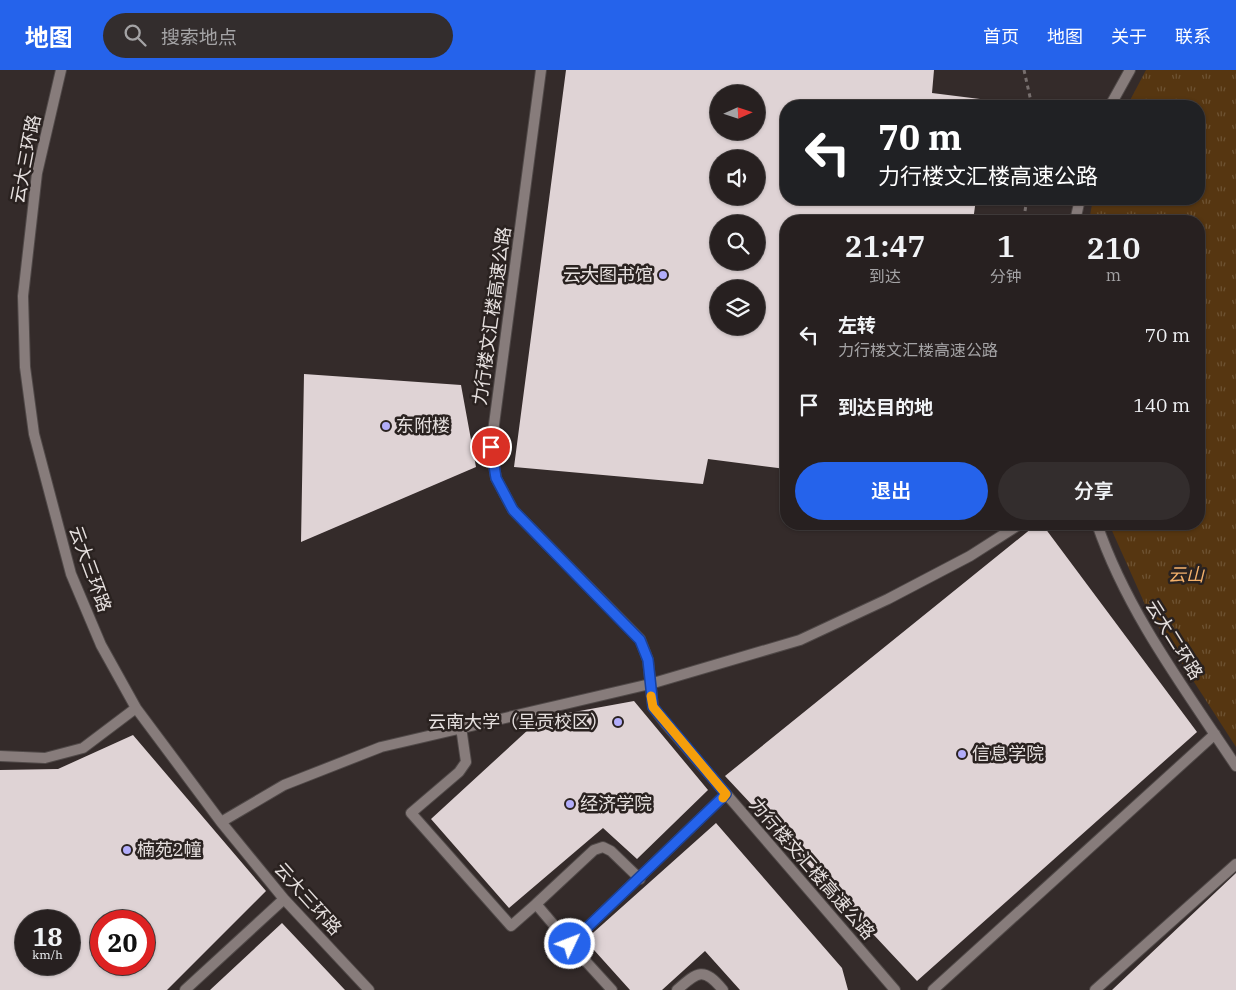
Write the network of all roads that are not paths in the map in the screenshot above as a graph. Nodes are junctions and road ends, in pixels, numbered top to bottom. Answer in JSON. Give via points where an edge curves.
{"nodes":[{"id":1,"x":61,"y":70,"type":"edge"},
{"id":2,"x":541,"y":70,"type":"edge"},
{"id":3,"x":1126,"y":71,"type":"edge"},
{"id":4,"x":1113,"y":100,"type":"edge"},
{"id":5,"x":1010,"y":530,"type":"edge"},
{"id":6,"x":1100,"y":530,"type":"edge"},
{"id":7,"x":650,"y":684,"type":"junction"},
{"id":8,"x":136,"y":708,"type":"junction"},
{"id":9,"x":460,"y":727,"type":"junction"},
{"id":10,"x":1215,"y":734,"type":"junction"},
{"id":11,"x":0,"y":756,"type":"edge"},
{"id":12,"x":1236,"y":766,"type":"edge"},
{"id":13,"x":726,"y":794,"type":"junction"},
{"id":14,"x":221,"y":822,"type":"junction"},
{"id":15,"x":1236,"y":864,"type":"edge"},
{"id":16,"x":640,"y":878,"type":"junction"},
{"id":17,"x":284,"y":899,"type":"junction"},
{"id":18,"x":536,"y":904,"type":"junction"},
{"id":19,"x":570,"y":944,"type":"junction"},
{"id":20,"x":185,"y":990,"type":"edge"},
{"id":21,"x":370,"y":990,"type":"edge"},
{"id":22,"x":612,"y":990,"type":"edge"},
{"id":23,"x":677,"y":990,"type":"edge"},
{"id":24,"x":723,"y":990,"type":"edge"},
{"id":25,"x":895,"y":990,"type":"edge"},
{"id":26,"x":933,"y":990,"type":"edge"},
{"id":27,"x":1095,"y":990,"type":"edge"}],
"edges":[{"from":1,"to":8,"type":"lane","name":"云大三环路","via":[[37,173],[23,296],[25,367],[34,434],[71,574],[101,645]]},
{"from":2,"to":7,"type":"lane","name":"力行楼文汇楼高速公路","via":[[491,447],[496,478],[513,510],[640,640],[648,660]]},
{"from":3,"to":4,"type":"lane"},
{"from":5,"to":7,"type":"lane","via":[[961,561],[800,640]]},
{"from":6,"to":10,"type":"lane","name":"云大二环路","via":[[1129,598]]},
{"from":7,"to":9,"type":"lane"},
{"from":7,"to":13,"type":"lane","name":"力行楼文汇楼高速公路","via":[[653,707]]},
{"from":8,"to":11,"type":"lane","via":[[83,748],[45,758]]},
{"from":8,"to":14,"type":"lane","name":"云大三环路"},
{"from":9,"to":14,"type":"lane","via":[[381,747],[284,785]]},
{"from":9,"to":18,"type":"lane","via":[[466,762],[411,814],[511,926]]},
{"from":10,"to":12,"type":"lane","name":"云大二环路"},
{"from":10,"to":26,"type":"lane"},
{"from":13,"to":16,"type":"lane"},
{"from":13,"to":25,"type":"lane","name":"力行楼文汇楼高速公路"},
{"from":14,"to":17,"type":"lane","name":"云大三环路"},
{"from":15,"to":27,"type":"lane"},
{"from":16,"to":18,"type":"lane","via":[[603,847],[594,850]]},
{"from":16,"to":19,"type":"lane"},
{"from":17,"to":20,"type":"lane"},
{"from":17,"to":21,"type":"lane","name":"云大三环路"},
{"from":18,"to":19,"type":"lane"},
{"from":19,"to":22,"type":"lane"},
{"from":23,"to":24,"type":"lane","via":[[692,977],[705,974],[712,976]]}]}
